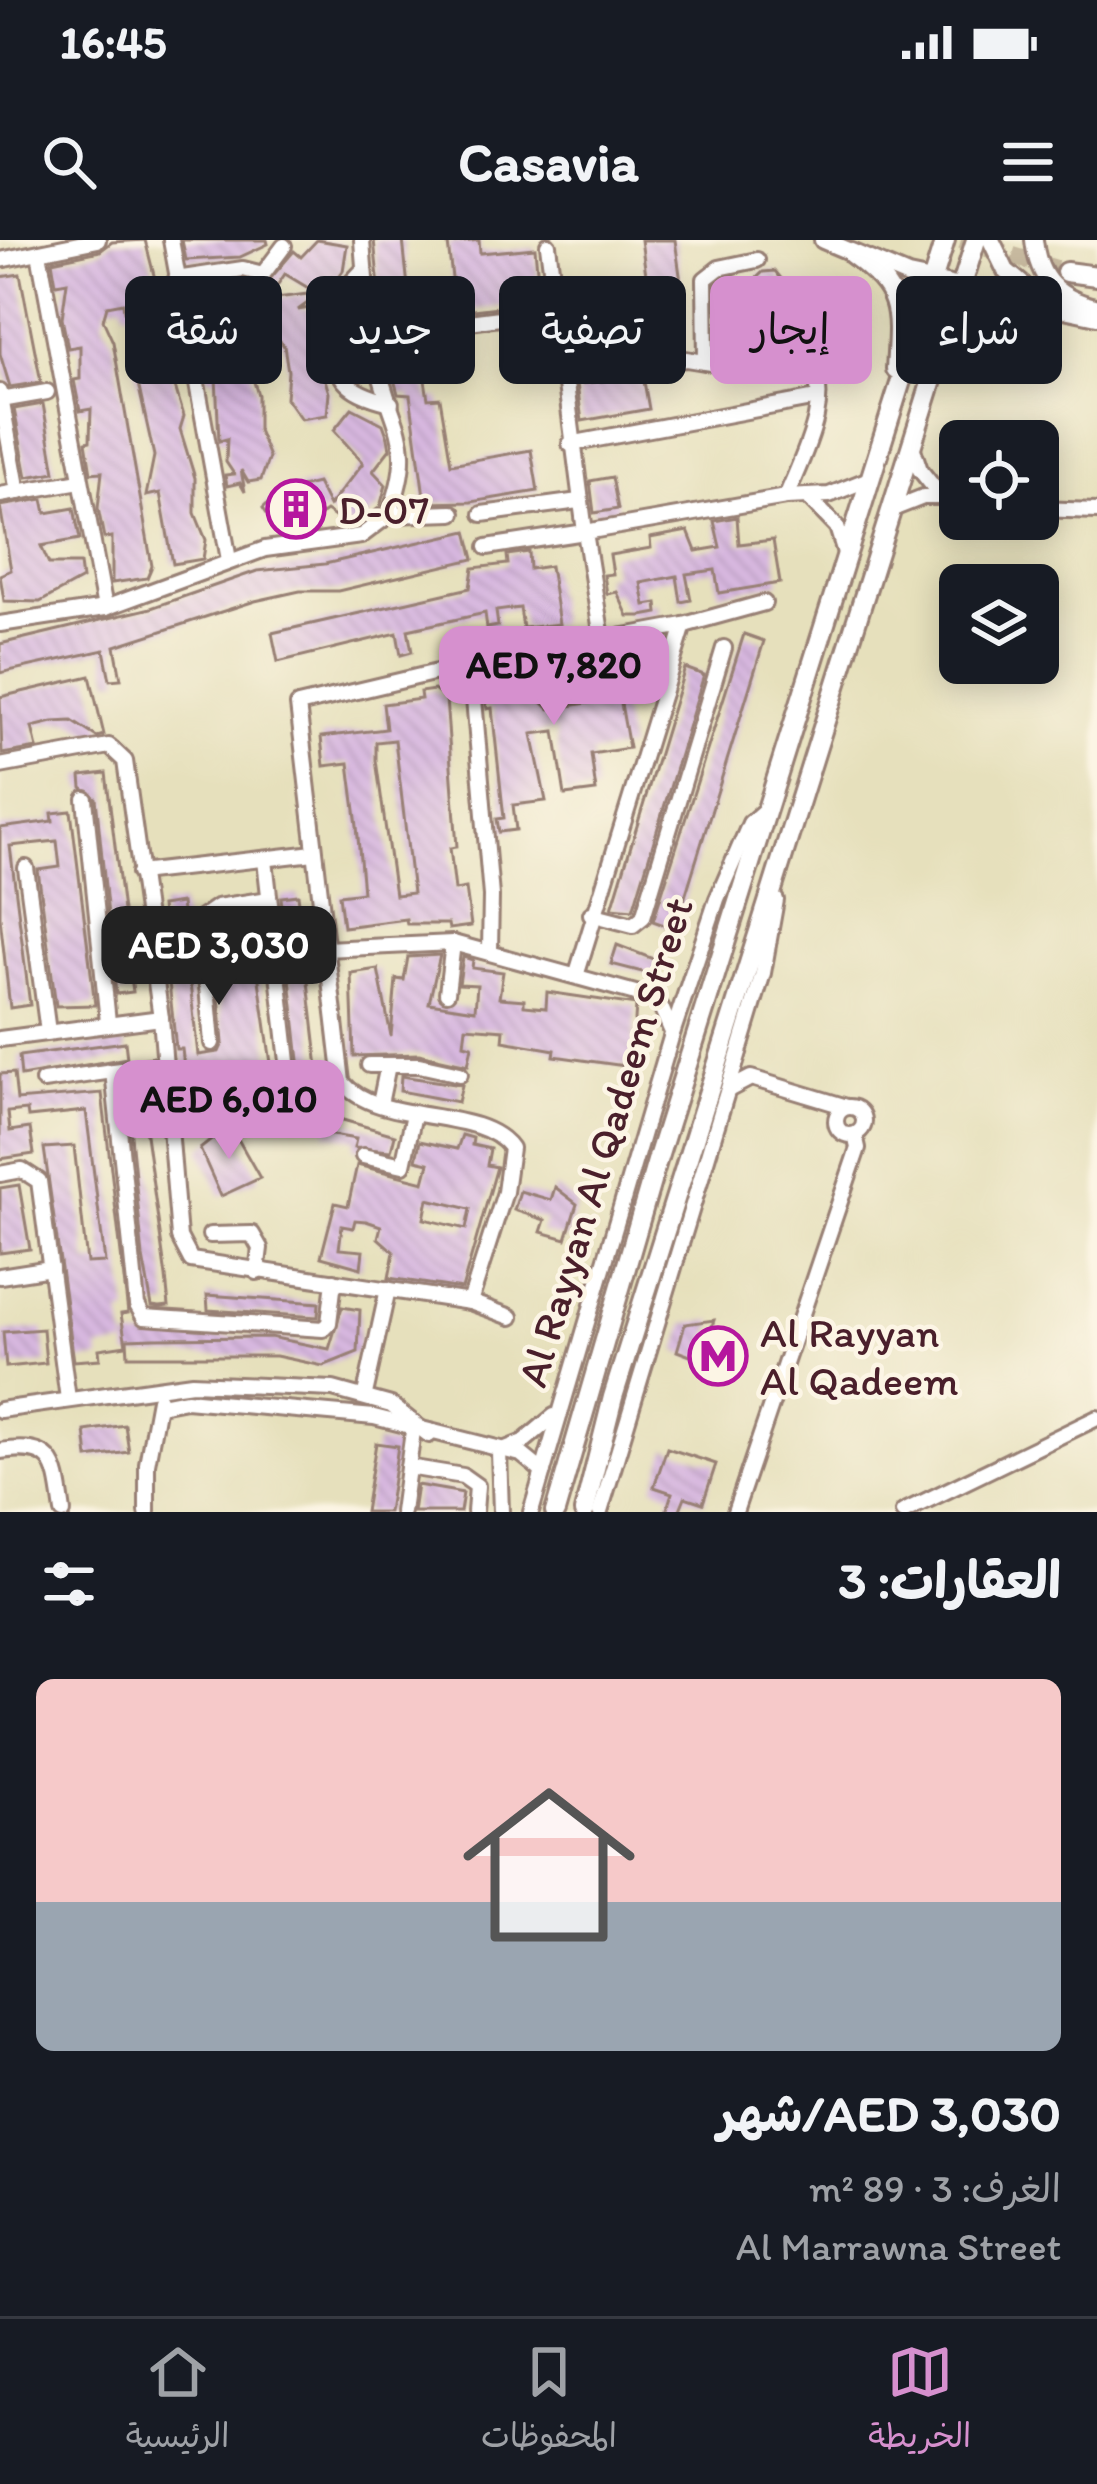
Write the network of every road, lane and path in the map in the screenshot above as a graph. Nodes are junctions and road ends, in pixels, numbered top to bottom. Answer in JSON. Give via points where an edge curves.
{"nodes":[{"id":1,"x":98,"y":240,"type":"edge"},
{"id":2,"x":171,"y":240,"type":"edge"},
{"id":3,"x":362,"y":240,"type":"edge"},
{"id":4,"x":823,"y":240,"type":"edge"},
{"id":5,"x":945,"y":240,"type":"edge"},
{"id":6,"x":991,"y":240,"type":"edge"},
{"id":7,"x":1034,"y":240,"type":"edge"},
{"id":8,"x":968,"y":244,"type":"edge"},
{"id":9,"x":548,"y":245,"type":"dead end"},
{"id":10,"x":284,"y":246,"type":"dead end"},
{"id":11,"x":39,"y":253,"type":"junction"},
{"id":12,"x":852,"y":254,"type":"junction"},
{"id":13,"x":0,"y":260,"type":"edge"},
{"id":14,"x":757,"y":260,"type":"dead end"},
{"id":15,"x":362,"y":271,"type":"junction"},
{"id":16,"x":1066,"y":272,"type":"tunnel mouth"},
{"id":17,"x":176,"y":276,"type":"edge"},
{"id":18,"x":196,"y":276,"type":"edge"},
{"id":19,"x":552,"y":276,"type":"edge"},
{"id":20,"x":916,"y":276,"type":"edge"},
{"id":21,"x":932,"y":276,"type":"edge"},
{"id":22,"x":935,"y":276,"type":"edge"},
{"id":23,"x":962,"y":276,"type":"edge"},
{"id":24,"x":1014,"y":276,"type":"edge"},
{"id":25,"x":1097,"y":276,"type":"edge"},
{"id":26,"x":1062,"y":308,"type":"edge"},
{"id":27,"x":1097,"y":311,"type":"edge"},
{"id":28,"x":686,"y":358,"type":"edge"},
{"id":29,"x":706,"y":362,"type":"junction"},
{"id":30,"x":196,"y":384,"type":"edge"},
{"id":31,"x":564,"y":384,"type":"edge"},
{"id":32,"x":899,"y":384,"type":"edge"},
{"id":33,"x":929,"y":384,"type":"edge"},
{"id":34,"x":936,"y":384,"type":"edge"},
{"id":35,"x":47,"y":392,"type":"dead end"},
{"id":36,"x":1,"y":396,"type":"edge"},
{"id":37,"x":817,"y":398,"type":"junction"},
{"id":38,"x":392,"y":403,"type":"junction"},
{"id":39,"x":893,"y":404,"type":"junction"},
{"id":40,"x":921,"y":411,"type":"junction"},
{"id":41,"x":911,"y":441,"type":"junction"},
{"id":42,"x":570,"y":444,"type":"junction"},
{"id":43,"x":869,"y":479,"type":"junction"},
{"id":44,"x":80,"y":482,"type":"junction"},
{"id":45,"x":18,"y":492,"type":"junction"},
{"id":46,"x":939,"y":494,"type":"edge"},
{"id":47,"x":0,"y":495,"type":"edge"},
{"id":48,"x":939,"y":495,"type":"edge"},
{"id":49,"x":807,"y":496,"type":"junction"},
{"id":50,"x":786,"y":497,"type":"junction"},
{"id":51,"x":579,"y":501,"type":"junction"},
{"id":52,"x":1059,"y":510,"type":"edge"},
{"id":53,"x":890,"y":511,"type":"junction"},
{"id":54,"x":1097,"y":511,"type":"edge"},
{"id":55,"x":453,"y":513,"type":"dead end"},
{"id":56,"x":482,"y":514,"type":"dead end"},
{"id":57,"x":389,"y":515,"type":"junction"},
{"id":58,"x":585,"y":532,"type":"junction"},
{"id":59,"x":487,"y":547,"type":"dead end"},
{"id":60,"x":844,"y":553,"type":"junction"},
{"id":61,"x":229,"y":560,"type":"junction"},
{"id":62,"x":764,"y":603,"type":"dead end"},
{"id":63,"x":105,"y":608,"type":"junction"},
{"id":64,"x":0,"y":624,"type":"edge"},
{"id":65,"x":684,"y":625,"type":"junction"},
{"id":66,"x":602,"y":638,"type":"junction"},
{"id":67,"x":724,"y":648,"type":"dead end"},
{"id":68,"x":471,"y":664,"type":"junction"},
{"id":69,"x":663,"y":693,"type":"junction"},
{"id":70,"x":552,"y":698,"type":"dead end"},
{"id":71,"x":0,"y":766,"type":"edge"},
{"id":72,"x":85,"y":799,"type":"dead end"},
{"id":73,"x":770,"y":804,"type":"junction"},
{"id":74,"x":786,"y":843,"type":"junction"},
{"id":75,"x":314,"y":853,"type":"junction"},
{"id":76,"x":265,"y":860,"type":"junction"},
{"id":77,"x":26,"y":868,"type":"dead end"},
{"id":78,"x":139,"y":873,"type":"junction"},
{"id":79,"x":269,"y":899,"type":"junction"},
{"id":80,"x":591,"y":914,"type":"junction"},
{"id":81,"x":453,"y":944,"type":"junction"},
{"id":82,"x":325,"y":949,"type":"junction"},
{"id":83,"x":490,"y":950,"type":"junction"},
{"id":84,"x":577,"y":974,"type":"junction"},
{"id":85,"x":688,"y":983,"type":"junction"},
{"id":86,"x":447,"y":993,"type":"dead end"},
{"id":87,"x":650,"y":998,"type":"junction"},
{"id":88,"x":161,"y":1018,"type":"junction"},
{"id":89,"x":108,"y":1022,"type":"junction"},
{"id":90,"x":48,"y":1032,"type":"junction"},
{"id":91,"x":672,"y":1034,"type":"junction"},
{"id":92,"x":0,"y":1039,"type":"edge"},
{"id":93,"x":212,"y":1043,"type":"dead end"},
{"id":94,"x":741,"y":1046,"type":"junction"},
{"id":95,"x":166,"y":1064,"type":"junction"},
{"id":96,"x":369,"y":1065,"type":"dead end"},
{"id":97,"x":388,"y":1065,"type":"junction"},
{"id":98,"x":113,"y":1071,"type":"junction"},
{"id":99,"x":460,"y":1074,"type":"dead end"},
{"id":100,"x":43,"y":1081,"type":"dead end"},
{"id":101,"x":766,"y":1081,"type":"junction"},
{"id":102,"x":291,"y":1088,"type":"dead end"},
{"id":103,"x":728,"y":1090,"type":"junction"},
{"id":104,"x":380,"y":1104,"type":"junction"},
{"id":105,"x":842,"y":1112,"type":"junction"},
{"id":106,"x":414,"y":1114,"type":"junction"},
{"id":107,"x":850,"y":1135,"type":"junction"},
{"id":108,"x":363,"y":1156,"type":"dead end"},
{"id":109,"x":403,"y":1165,"type":"junction"},
{"id":110,"x":420,"y":1170,"type":"dead end"},
{"id":111,"x":0,"y":1174,"type":"edge"},
{"id":112,"x":210,"y":1234,"type":"dead end"},
{"id":113,"x":51,"y":1268,"type":"junction"},
{"id":114,"x":256,"y":1272,"type":"junction"},
{"id":115,"x":0,"y":1276,"type":"edge"},
{"id":116,"x":334,"y":1281,"type":"junction"},
{"id":117,"x":388,"y":1289,"type":"junction"},
{"id":118,"x":470,"y":1302,"type":"junction"},
{"id":119,"x":511,"y":1317,"type":"dead end"},
{"id":120,"x":156,"y":1387,"type":"junction"},
{"id":121,"x":365,"y":1394,"type":"junction"},
{"id":122,"x":68,"y":1399,"type":"junction"},
{"id":123,"x":562,"y":1404,"type":"junction"},
{"id":124,"x":160,"y":1405,"type":"junction"},
{"id":125,"x":0,"y":1410,"type":"edge"},
{"id":126,"x":1097,"y":1418,"type":"edge"},
{"id":127,"x":412,"y":1431,"type":"junction"},
{"id":128,"x":429,"y":1435,"type":"junction"},
{"id":129,"x":0,"y":1451,"type":"edge"},
{"id":130,"x":499,"y":1451,"type":"junction"},
{"id":131,"x":408,"y":1467,"type":"junction"},
{"id":132,"x":543,"y":1472,"type":"junction"},
{"id":133,"x":936,"y":1505,"type":"edge"},
{"id":134,"x":63,"y":1512,"type":"edge"},
{"id":135,"x":147,"y":1512,"type":"edge"},
{"id":136,"x":402,"y":1512,"type":"edge"},
{"id":137,"x":475,"y":1512,"type":"edge"},
{"id":138,"x":500,"y":1512,"type":"edge"},
{"id":139,"x":531,"y":1512,"type":"edge"},
{"id":140,"x":555,"y":1512,"type":"edge"},
{"id":141,"x":584,"y":1512,"type":"edge"},
{"id":142,"x":600,"y":1512,"type":"edge"},
{"id":143,"x":735,"y":1512,"type":"edge"},
{"id":144,"x":903,"y":1512,"type":"edge"}],
"edges":[{"from":1,"to":11,"type":"street"},
{"from":2,"to":17,"type":"street"},
{"from":3,"to":15,"type":"street"},
{"from":4,"to":12,"type":"main road"},
{"from":5,"to":21,"type":"highway","name":"Al Rayyan Al Qadeem Street"},
{"from":6,"to":24,"type":"main road"},
{"from":7,"to":27,"type":"main road","via":[[1051,289]]},
{"from":8,"to":22,"type":"highway"},
{"from":8,"to":23,"type":"highway","name":"Al Rayyan Al Qadeem Street"},
{"from":9,"to":19,"type":"street"},
{"from":10,"to":18,"type":"street","via":[[263,274]]},
{"from":11,"to":13,"type":"street"},
{"from":11,"to":44,"type":"street"},
{"from":12,"to":20,"type":"main road"},
{"from":12,"to":39,"type":"highway","via":[[889,285],[898,306]]},
{"from":14,"to":29,"type":"street","via":[[705,279]]},
{"from":15,"to":38,"type":"street"},
{"from":15,"to":38,"type":"street","via":[[327,308],[341,382]]},
{"from":16,"to":25,"type":"highway"},
{"from":26,"to":27,"type":"main road"},
{"from":28,"to":29,"type":"street"},
{"from":29,"to":37,"type":"street","via":[[801,357],[815,370]]},
{"from":30,"to":61,"type":"street"},
{"from":31,"to":42,"type":"street"},
{"from":32,"to":39,"type":"highway","name":"Al Rayyan Al Qadeem Street"},
{"from":33,"to":40,"type":"highway","name":"Al Rayyan Al Qadeem Street"},
{"from":34,"to":40,"type":"highway"},
{"from":35,"to":36,"type":"street"},
{"from":36,"to":45,"type":"street"},
{"from":37,"to":42,"type":"street"},
{"from":37,"to":50,"type":"street"},
{"from":38,"to":57,"type":"street","via":[[404,454]]},
{"from":39,"to":43,"type":"highway","name":"Al Rayyan Al Qadeem Street"},
{"from":40,"to":41,"type":"highway","name":"Al Rayyan Al Qadeem Street"},
{"from":41,"to":46,"type":"street"},
{"from":41,"to":53,"type":"highway","name":"Al Rayyan Al Qadeem Street"},
{"from":42,"to":51,"type":"street"},
{"from":43,"to":49,"type":"street"},
{"from":43,"to":60,"type":"highway","name":"Al Rayyan Al Qadeem Street"},
{"from":44,"to":45,"type":"street"},
{"from":44,"to":63,"type":"street"},
{"from":45,"to":47,"type":"street"},
{"from":48,"to":53,"type":"street"},
{"from":49,"to":50,"type":"street"},
{"from":49,"to":60,"type":"street","via":[[837,527]]},
{"from":50,"to":58,"type":"street"},
{"from":51,"to":56,"type":"street"},
{"from":51,"to":58,"type":"street"},
{"from":52,"to":54,"type":"street"},
{"from":53,"to":74,"type":"highway","name":"Al Rayyan Al Qadeem Street"},
{"from":55,"to":57,"type":"street"},
{"from":57,"to":61,"type":"street","via":[[361,536]]},
{"from":58,"to":59,"type":"street"},
{"from":58,"to":66,"type":"street"},
{"from":60,"to":73,"type":"highway","name":"Al Rayyan Al Qadeem Street"},
{"from":61,"to":63,"type":"street"},
{"from":62,"to":65,"type":"street"},
{"from":63,"to":64,"type":"street"},
{"from":65,"to":66,"type":"street"},
{"from":65,"to":69,"type":"street"},
{"from":66,"to":68,"type":"street"},
{"from":67,"to":80,"type":"street","via":[[643,917],[633,926]]},
{"from":68,"to":75,"type":"street","via":[[300,702]]},
{"from":68,"to":83,"type":"street"},
{"from":69,"to":70,"type":"street","via":[[625,686]]},
{"from":69,"to":80,"type":"street"},
{"from":71,"to":78,"type":"street","via":[[110,746],[122,754]]},
{"from":72,"to":89,"type":"street"},
{"from":73,"to":85,"type":"street","name":"Al Rayyan Al Qadeem Street","via":[[750,824]]},
{"from":73,"to":140,"type":"highway","name":"Al Rayyan Al Qadeem Street"},
{"from":74,"to":94,"type":"street","name":"Al Rayyan Al Qadeem Street"},
{"from":74,"to":141,"type":"highway","name":"Al Rayyan Al Qadeem Street"},
{"from":75,"to":76,"type":"street"},
{"from":75,"to":82,"type":"street"},
{"from":76,"to":78,"type":"street"},
{"from":76,"to":79,"type":"street"},
{"from":77,"to":90,"type":"street"},
{"from":78,"to":88,"type":"street"},
{"from":79,"to":93,"type":"street","via":[[217,907],[201,918]]},
{"from":79,"to":102,"type":"street"},
{"from":80,"to":84,"type":"street"},
{"from":81,"to":82,"type":"street"},
{"from":81,"to":83,"type":"street"},
{"from":81,"to":86,"type":"street"},
{"from":82,"to":104,"type":"street","via":[[339,1073],[353,1094]]},
{"from":83,"to":84,"type":"street"},
{"from":84,"to":87,"type":"street"},
{"from":85,"to":87,"type":"street"},
{"from":85,"to":91,"type":"street","name":"Al Rayyan Al Qadeem Street"},
{"from":87,"to":91,"type":"street"},
{"from":88,"to":89,"type":"street"},
{"from":88,"to":95,"type":"street"},
{"from":89,"to":90,"type":"street"},
{"from":90,"to":92,"type":"street"},
{"from":91,"to":123,"type":"street","name":"Al Rayyan Al Qadeem Street"},
{"from":94,"to":101,"type":"street"},
{"from":94,"to":103,"type":"street","name":"Al Rayyan Al Qadeem Street"},
{"from":95,"to":98,"type":"street"},
{"from":95,"to":114,"type":"street","via":[[183,1247],[204,1266]]},
{"from":96,"to":97,"type":"street"},
{"from":97,"to":99,"type":"street"},
{"from":97,"to":104,"type":"street"},
{"from":98,"to":100,"type":"street"},
{"from":98,"to":116,"type":"street","via":[[144,1317],[323,1329]]},
{"from":101,"to":103,"type":"street","via":[[752,1078]]},
{"from":101,"to":105,"type":"street"},
{"from":103,"to":142,"type":"street","name":"Al Rayyan Al Qadeem Street"},
{"from":104,"to":106,"type":"street"},
{"from":105,"to":107,"type":"street","via":[[838,1130]]},
{"from":105,"to":107,"type":"street","via":[[863,1115],[865,1124]]},
{"from":106,"to":109,"type":"street"},
{"from":106,"to":118,"type":"street","via":[[491,1132],[511,1148]]},
{"from":107,"to":143,"type":"street","via":[[848,1168]]},
{"from":108,"to":109,"type":"street"},
{"from":109,"to":110,"type":"street"},
{"from":111,"to":113,"type":"street","via":[[22,1170],[39,1181]]},
{"from":112,"to":114,"type":"street","via":[[252,1234],[260,1248]]},
{"from":113,"to":115,"type":"street"},
{"from":113,"to":122,"type":"street"},
{"from":114,"to":116,"type":"street"},
{"from":116,"to":117,"type":"street"},
{"from":117,"to":118,"type":"street"},
{"from":117,"to":121,"type":"street"},
{"from":118,"to":119,"type":"street"},
{"from":120,"to":121,"type":"street"},
{"from":120,"to":122,"type":"street"},
{"from":120,"to":124,"type":"street"},
{"from":121,"to":128,"type":"street"},
{"from":122,"to":125,"type":"street"},
{"from":123,"to":130,"type":"street","via":[[546,1426]]},
{"from":123,"to":132,"type":"street","name":"Al Rayyan Al Qadeem Street"},
{"from":124,"to":127,"type":"street","via":[[186,1400],[351,1414]]},
{"from":124,"to":135,"type":"street"},
{"from":126,"to":133,"type":"street"},
{"from":127,"to":128,"type":"street"},
{"from":127,"to":131,"type":"street"},
{"from":128,"to":130,"type":"street"},
{"from":129,"to":134,"type":"street","via":[[28,1447],[48,1456]]},
{"from":130,"to":132,"type":"street","via":[[520,1454]]},
{"from":130,"to":138,"type":"street"},
{"from":131,"to":136,"type":"street"},
{"from":131,"to":137,"type":"street","via":[[471,1480]]},
{"from":132,"to":139,"type":"street","name":"Al Rayyan Al Qadeem Street"},
{"from":133,"to":144,"type":"street"}]}
